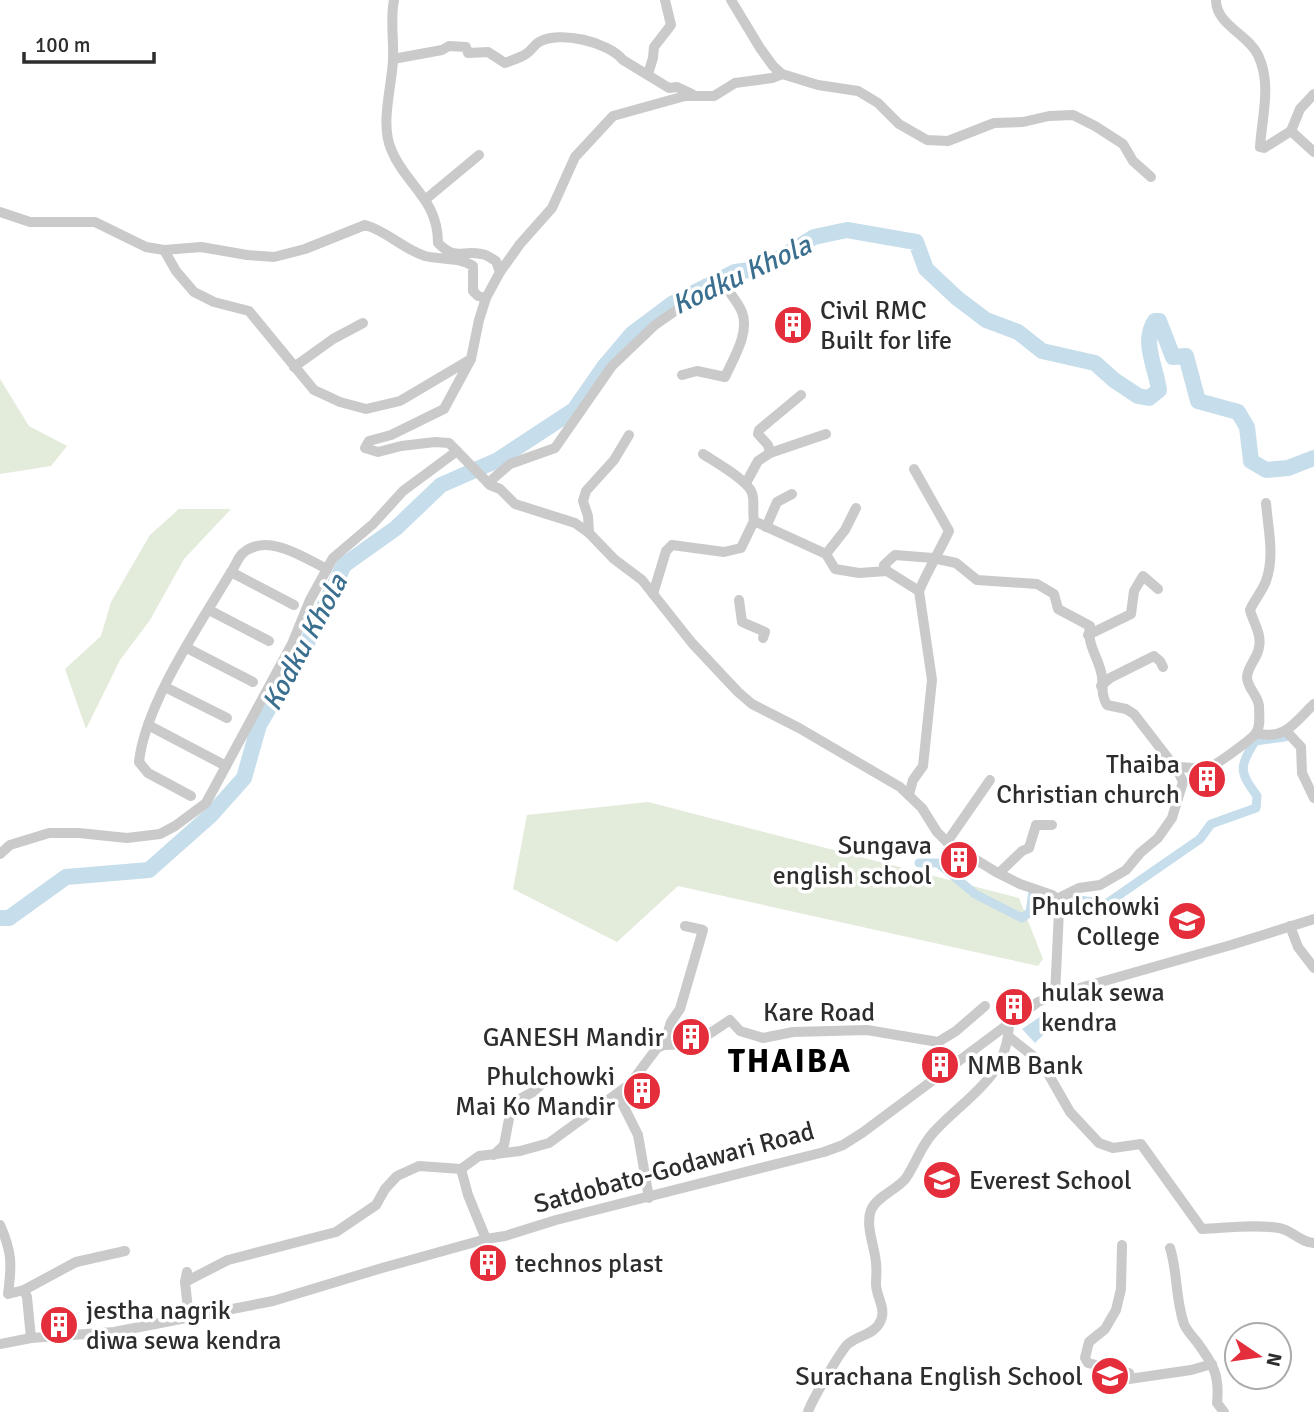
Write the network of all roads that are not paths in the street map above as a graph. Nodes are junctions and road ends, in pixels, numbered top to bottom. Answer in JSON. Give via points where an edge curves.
{"nodes":[{"id":1,"x":394,"y":0,"type":"edge"},
{"id":2,"x":665,"y":0,"type":"edge"},
{"id":3,"x":732,"y":0,"type":"edge"},
{"id":4,"x":1216,"y":0,"type":"edge"},
{"id":5,"x":393,"y":59,"type":"junction"},
{"id":6,"x":648,"y":74,"type":"junction"},
{"id":7,"x":782,"y":74,"type":"junction"},
{"id":8,"x":1314,"y":94,"type":"edge"},
{"id":9,"x":695,"y":95,"type":"junction"},
{"id":10,"x":1291,"y":131,"type":"junction"},
{"id":11,"x":1314,"y":152,"type":"edge"},
{"id":12,"x":479,"y":155,"type":"dead end"},
{"id":13,"x":1151,"y":177,"type":"dead end"},
{"id":14,"x":426,"y":199,"type":"junction"},
{"id":15,"x":0,"y":212,"type":"edge"},
{"id":16,"x":164,"y":250,"type":"junction"},
{"id":17,"x":500,"y":272,"type":"junction"},
{"id":18,"x":486,"y":298,"type":"junction"},
{"id":19,"x":363,"y":323,"type":"dead end"},
{"id":20,"x":471,"y":359,"type":"junction"},
{"id":21,"x":294,"y":367,"type":"junction"},
{"id":22,"x":682,"y":375,"type":"dead end"},
{"id":23,"x":801,"y":395,"type":"dead end"},
{"id":24,"x":826,"y":434,"type":"dead end"},
{"id":25,"x":629,"y":435,"type":"dead end"},
{"id":26,"x":770,"y":453,"type":"junction"},
{"id":27,"x":703,"y":454,"type":"dead end"},
{"id":28,"x":461,"y":456,"type":"junction"},
{"id":29,"x":914,"y":469,"type":"dead end"},
{"id":30,"x":485,"y":480,"type":"junction"},
{"id":31,"x":746,"y":483,"type":"junction"},
{"id":32,"x":792,"y":494,"type":"dead end"},
{"id":33,"x":1266,"y":503,"type":"dead end"},
{"id":34,"x":856,"y":508,"type":"dead end"},
{"id":35,"x":754,"y":521,"type":"junction"},
{"id":36,"x":766,"y":527,"type":"junction"},
{"id":37,"x":589,"y":533,"type":"junction"},
{"id":38,"x":826,"y":554,"type":"junction"},
{"id":39,"x":933,"y":558,"type":"junction"},
{"id":40,"x":327,"y":569,"type":"junction"},
{"id":41,"x":887,"y":571,"type":"junction"},
{"id":42,"x":231,"y":572,"type":"junction"},
{"id":43,"x":1158,"y":589,"type":"dead end"},
{"id":44,"x":919,"y":591,"type":"junction"},
{"id":45,"x":653,"y":594,"type":"junction"},
{"id":46,"x":739,"y":600,"type":"dead end"},
{"id":47,"x":295,"y":605,"type":"dead end"},
{"id":48,"x":209,"y":610,"type":"junction"},
{"id":49,"x":1088,"y":635,"type":"junction"},
{"id":50,"x":762,"y":638,"type":"dead end"},
{"id":51,"x":269,"y":641,"type":"dead end"},
{"id":52,"x":187,"y":648,"type":"junction"},
{"id":53,"x":1163,"y":667,"type":"dead end"},
{"id":54,"x":253,"y":682,"type":"dead end"},
{"id":55,"x":1101,"y":687,"type":"junction"},
{"id":56,"x":165,"y":688,"type":"junction"},
{"id":57,"x":1314,"y":704,"type":"edge"},
{"id":58,"x":227,"y":718,"type":"dead end"},
{"id":59,"x":148,"y":725,"type":"junction"},
{"id":60,"x":1286,"y":731,"type":"junction"},
{"id":61,"x":1256,"y":733,"type":"junction"},
{"id":62,"x":226,"y":766,"type":"junction"},
{"id":63,"x":1175,"y":768,"type":"junction"},
{"id":64,"x":990,"y":780,"type":"dead end"},
{"id":65,"x":909,"y":794,"type":"junction"},
{"id":66,"x":191,"y":796,"type":"dead end"},
{"id":67,"x":1314,"y":798,"type":"edge"},
{"id":68,"x":1052,"y":825,"type":"dead end"},
{"id":69,"x":947,"y":842,"type":"junction"},
{"id":70,"x":0,"y":854,"type":"edge"},
{"id":71,"x":999,"y":873,"type":"junction"},
{"id":72,"x":1057,"y":899,"type":"junction"},
{"id":73,"x":1314,"y":919,"type":"edge"},
{"id":74,"x":685,"y":926,"type":"dead end"},
{"id":75,"x":1290,"y":926,"type":"junction"},
{"id":76,"x":1314,"y":968,"type":"edge"},
{"id":77,"x":1055,"y":995,"type":"junction"},
{"id":78,"x":985,"y":1006,"type":"dead end"},
{"id":79,"x":1009,"y":1023,"type":"junction"},
{"id":80,"x":1009,"y":1037,"type":"junction"},
{"id":81,"x":664,"y":1045,"type":"junction"},
{"id":82,"x":546,"y":1080,"type":"dead end"},
{"id":83,"x":618,"y":1095,"type":"junction"},
{"id":84,"x":494,"y":1155,"type":"junction"},
{"id":85,"x":461,"y":1169,"type":"junction"},
{"id":86,"x":649,"y":1198,"type":"junction"},
{"id":87,"x":0,"y":1225,"type":"edge"},
{"id":88,"x":486,"y":1239,"type":"junction"},
{"id":89,"x":1122,"y":1245,"type":"dead end"},
{"id":90,"x":1312,"y":1245,"type":"edge"},
{"id":91,"x":1170,"y":1248,"type":"dead end"},
{"id":92,"x":125,"y":1251,"type":"dead end"},
{"id":93,"x":24,"y":1290,"type":"junction"},
{"id":94,"x":189,"y":1318,"type":"junction"},
{"id":95,"x":31,"y":1338,"type":"junction"},
{"id":96,"x":0,"y":1344,"type":"edge"},
{"id":97,"x":1212,"y":1363,"type":"junction"},
{"id":98,"x":808,"y":1412,"type":"edge"},
{"id":99,"x":1224,"y":1412,"type":"edge"}],
"edges":[{"from":1,"to":5,"type":"street"},
{"from":2,"to":6,"type":"street","via":[[671,25],[654,47]]},
{"from":3,"to":7,"type":"street","via":[[760,48]]},
{"from":4,"to":10,"type":"street","via":[[1219,14],[1254,47],[1266,80],[1260,147]]},
{"from":5,"to":6,"type":"street","via":[[449,46],[466,47],[468,53],[488,52],[505,63],[527,54],[540,41],[566,36],[618,53]]},
{"from":5,"to":14,"type":"street","via":[[388,141]]},
{"from":6,"to":9,"type":"street","via":[[669,88]]},
{"from":7,"to":9,"type":"street","via":[[735,83],[714,96]]},
{"from":7,"to":13,"type":"street","via":[[858,91],[899,124],[928,140],[948,141],[994,123],[1073,115],[1123,144]]},
{"from":8,"to":10,"type":"street","via":[[1300,108]]},
{"from":9,"to":17,"type":"street","via":[[613,116],[575,158],[552,208]]},
{"from":10,"to":11,"type":"street"},
{"from":12,"to":14,"type":"street"},
{"from":14,"to":17,"type":"street","via":[[438,229],[438,243],[447,253],[481,254],[496,261]]},
{"from":15,"to":16,"type":"street","via":[[30,222],[96,222],[146,247]]},
{"from":16,"to":18,"type":"street","via":[[201,247],[274,257],[365,225],[411,251],[473,266],[473,291]]},
{"from":16,"to":21,"type":"street","via":[[194,292],[249,311]]},
{"from":17,"to":18,"type":"street"},
{"from":18,"to":20,"type":"street"},
{"from":19,"to":21,"type":"street"},
{"from":20,"to":21,"type":"street","via":[[400,401],[366,410],[314,390]]},
{"from":20,"to":28,"type":"street","via":[[444,409],[369,441],[365,448],[378,452],[449,443]]},
{"from":22,"to":30,"type":"street","via":[[697,371],[725,377],[743,328],[743,313],[727,288],[709,292],[655,325],[612,366],[555,448],[510,464]]},
{"from":23,"to":26,"type":"street","via":[[759,430]]},
{"from":24,"to":26,"type":"street"},
{"from":25,"to":37,"type":"street","via":[[586,491],[583,501]]},
{"from":26,"to":31,"type":"street","via":[[758,461]]},
{"from":27,"to":31,"type":"street"},
{"from":28,"to":30,"type":"street"},
{"from":28,"to":40,"type":"street","via":[[403,491]]},
{"from":29,"to":39,"type":"street","via":[[948,531]]},
{"from":30,"to":37,"type":"street","via":[[514,504],[575,523]]},
{"from":31,"to":35,"type":"street","via":[[752,493]]},
{"from":32,"to":36,"type":"street","via":[[777,502]]},
{"from":33,"to":61,"type":"street","via":[[1271,560],[1250,610],[1258,628],[1259,647],[1247,678],[1258,698]]},
{"from":34,"to":38,"type":"street"},
{"from":35,"to":36,"type":"street"},
{"from":35,"to":45,"type":"street","via":[[741,548],[724,552],[672,545]]},
{"from":36,"to":38,"type":"street"},
{"from":37,"to":45,"type":"street"},
{"from":38,"to":41,"type":"street","via":[[835,569]]},
{"from":39,"to":41,"type":"street","via":[[895,555],[884,565]]},
{"from":39,"to":44,"type":"street"},
{"from":39,"to":49,"type":"street","via":[[956,563],[977,580],[1037,584],[1054,594],[1058,608],[1090,626]]},
{"from":40,"to":42,"type":"street","via":[[278,545],[260,545],[243,553]]},
{"from":40,"to":62,"type":"street"},
{"from":41,"to":44,"type":"street"},
{"from":42,"to":47,"type":"street"},
{"from":42,"to":48,"type":"street"},
{"from":43,"to":49,"type":"street","via":[[1143,576],[1134,591],[1131,614]]},
{"from":44,"to":65,"type":"street","via":[[932,680],[923,766]]},
{"from":45,"to":65,"type":"street","via":[[692,643],[752,704]]},
{"from":46,"to":50,"type":"street","via":[[743,622],[765,632]]},
{"from":48,"to":51,"type":"street"},
{"from":48,"to":52,"type":"street"},
{"from":49,"to":55,"type":"street","via":[[1102,674]]},
{"from":52,"to":54,"type":"street"},
{"from":52,"to":56,"type":"street"},
{"from":53,"to":55,"type":"street","via":[[1154,656]]},
{"from":55,"to":63,"type":"street","via":[[1107,705],[1134,715]]},
{"from":56,"to":58,"type":"street"},
{"from":56,"to":59,"type":"street"},
{"from":57,"to":60,"type":"street"},
{"from":59,"to":62,"type":"street"},
{"from":59,"to":66,"type":"street","via":[[139,762],[148,773]]},
{"from":60,"to":61,"type":"street","via":[[1275,736]]},
{"from":60,"to":67,"type":"street","via":[[1301,747],[1302,773]]},
{"from":61,"to":63,"type":"street","via":[[1219,764]]},
{"from":62,"to":70,"type":"street","via":[[206,803],[160,834],[127,838],[49,833],[10,845]]},
{"from":63,"to":72,"type":"street","via":[[1183,782],[1172,818],[1158,838],[1126,870],[1100,885],[1079,888]]},
{"from":64,"to":69,"type":"street"},
{"from":65,"to":69,"type":"street"},
{"from":68,"to":71,"type":"street","via":[[1036,825],[1029,848]]},
{"from":69,"to":71,"type":"street"},
{"from":71,"to":72,"type":"street"},
{"from":72,"to":77,"type":"street"},
{"from":73,"to":75,"type":"street","name":"Satdobato-Godawari Road"},
{"from":74,"to":81,"type":"street","via":[[703,930],[680,1009]]},
{"from":75,"to":76,"type":"street"},
{"from":75,"to":77,"type":"street","name":"Satdobato-Godawari Road"},
{"from":77,"to":79,"type":"street","name":"Satdobato-Godawari Road"},
{"from":78,"to":81,"type":"street","name":"Kare Road","via":[[938,1042],[867,1030],[793,1032],[763,1038],[740,1031],[730,1020],[694,1044]]},
{"from":79,"to":80,"type":"street"},
{"from":79,"to":86,"type":"street","name":"Satdobato-Godawari Road","via":[[843,1145]]},
{"from":80,"to":90,"type":"street","via":[[1042,1062],[1070,1112],[1099,1143],[1113,1148],[1141,1144],[1202,1229],[1276,1227]]},
{"from":80,"to":98,"type":"street","via":[[982,1089],[934,1132],[905,1179],[872,1209],[869,1223],[881,1321],[875,1331],[842,1349]]},
{"from":81,"to":83,"type":"street"},
{"from":82,"to":84,"type":"street","via":[[512,1103],[504,1145]]},
{"from":83,"to":84,"type":"street","via":[[549,1143]]},
{"from":83,"to":86,"type":"street","via":[[638,1135]]},
{"from":84,"to":85,"type":"street","via":[[479,1156]]},
{"from":85,"to":88,"type":"street"},
{"from":85,"to":94,"type":"street","via":[[419,1166],[397,1176],[376,1205],[336,1233],[228,1260],[186,1277]]},
{"from":86,"to":88,"type":"street","name":"Satdobato-Godawari Road"},
{"from":87,"to":93,"type":"street","via":[[10,1248],[8,1294]]},
{"from":88,"to":94,"type":"street","name":"Satdobato-Godawari Road","via":[[273,1301]]},
{"from":89,"to":97,"type":"street","via":[[1116,1310],[1105,1329],[1089,1342],[1088,1363],[1129,1373],[1129,1379]]},
{"from":91,"to":97,"type":"street","via":[[1185,1327]]},
{"from":92,"to":93,"type":"street","via":[[76,1262]]},
{"from":93,"to":95,"type":"street"},
{"from":94,"to":95,"type":"street","name":"Satdobato-Godawari Road","via":[[101,1333]]},
{"from":95,"to":96,"type":"street","name":"Satdobato-Godawari Road"},
{"from":97,"to":99,"type":"street","via":[[1219,1384],[1217,1403]]}]}
